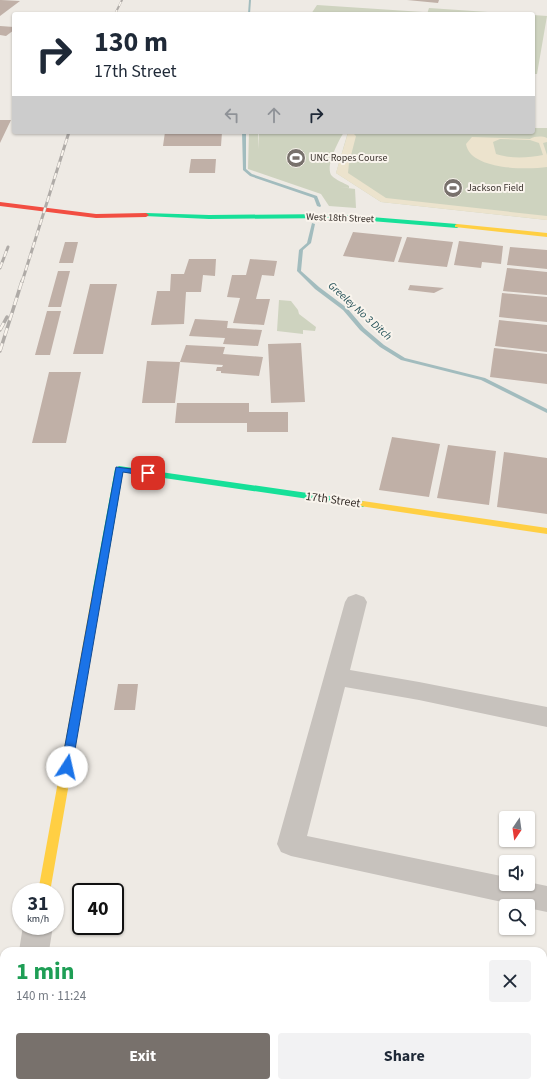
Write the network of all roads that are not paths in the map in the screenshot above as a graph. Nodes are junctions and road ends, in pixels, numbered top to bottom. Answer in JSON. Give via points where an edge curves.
{"nodes":[{"id":1,"x":0,"y":199,"type":"edge"},
{"id":2,"x":0,"y":204,"type":"edge"},
{"id":3,"x":132,"y":215,"type":"junction"},
{"id":4,"x":547,"y":235,"type":"edge"},
{"id":5,"x":547,"y":531,"type":"edge"},
{"id":6,"x":356,"y":602,"type":"dead end"},
{"id":7,"x":336,"y":677,"type":"junction"},
{"id":8,"x":547,"y":718,"type":"edge"},
{"id":9,"x":46,"y":883,"type":"edge"},
{"id":10,"x":547,"y":899,"type":"edge"},
{"id":11,"x":37,"y":935,"type":"edge"},
{"id":12,"x":35,"y":947,"type":"edge"}],
"edges":[{"from":1,"to":3,"type":"main road","name":"West 18th Street","via":[[100,208]]},
{"from":2,"to":3,"type":"main road","name":"West 18th Street","via":[[96,216]]},
{"from":3,"to":4,"type":"main road","name":"West 18th Street","via":[[334,216]]},
{"from":5,"to":9,"type":"main road","name":"17th Street","via":[[119,469]]},
{"from":6,"to":7,"type":"street"},
{"from":7,"to":8,"type":"street","via":[[419,691]]},
{"from":7,"to":10,"type":"street","via":[[291,844]]},
{"from":11,"to":12,"type":"street"}]}
